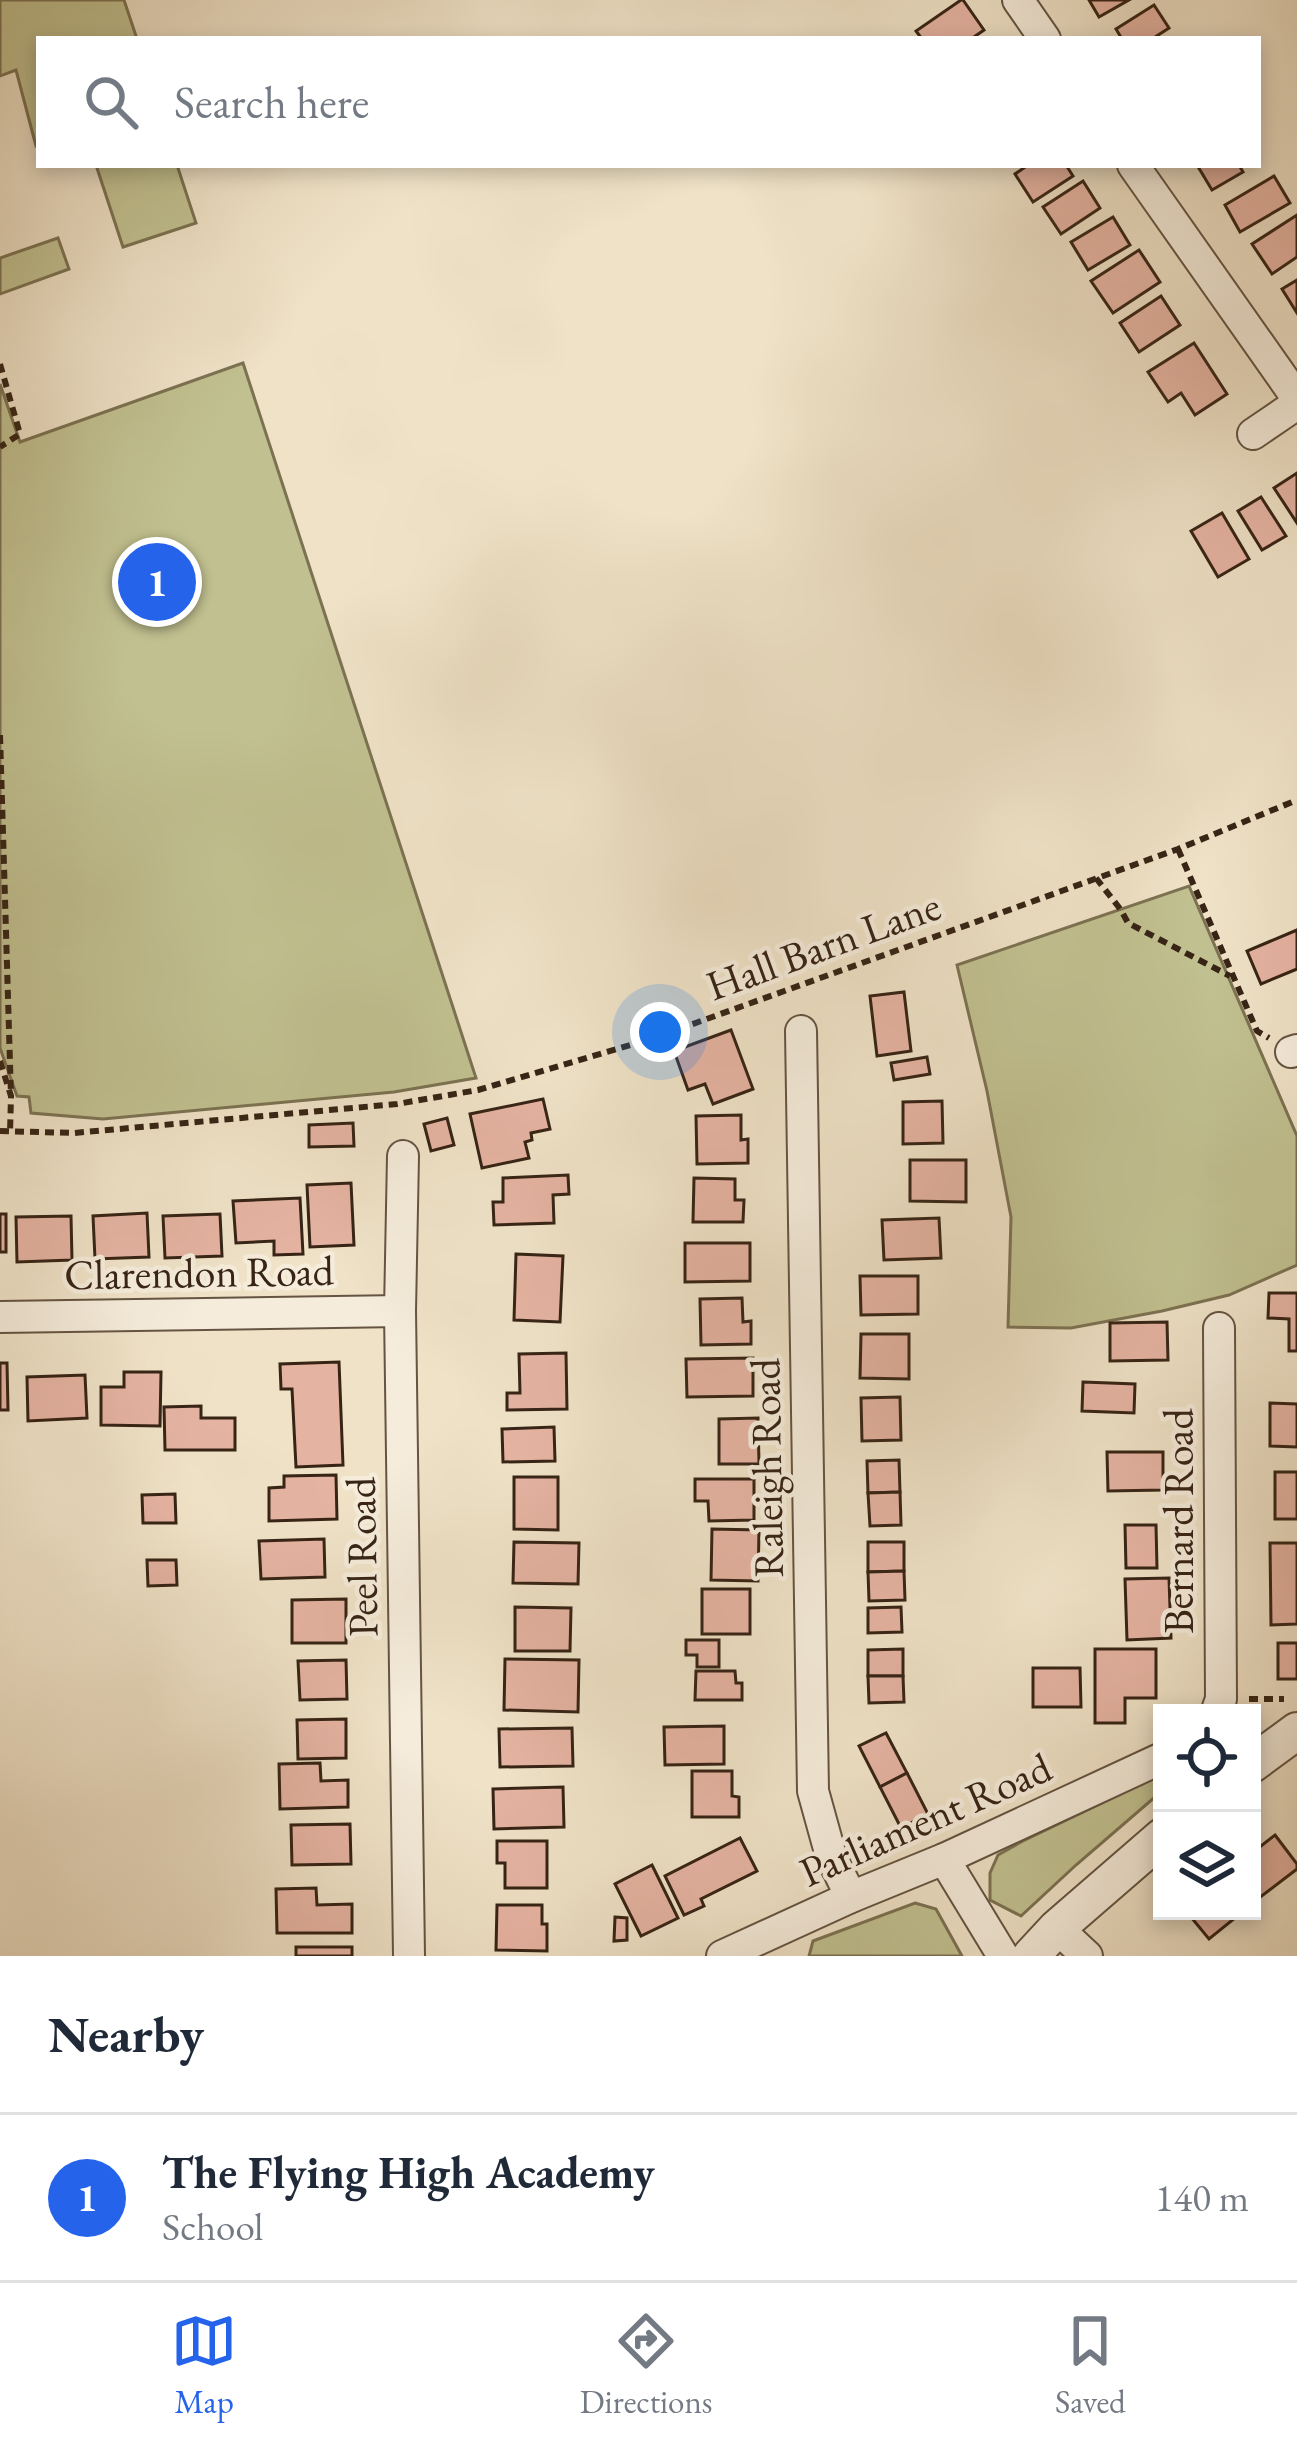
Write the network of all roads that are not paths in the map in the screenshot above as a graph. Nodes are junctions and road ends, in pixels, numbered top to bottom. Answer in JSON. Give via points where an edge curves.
{"nodes":[{"id":1,"x":1018,"y":0,"type":"edge"},
{"id":2,"x":1043,"y":36,"type":"edge"},
{"id":3,"x":1135,"y":168,"type":"edge"},
{"id":4,"x":1297,"y":401,"type":"edge"},
{"id":5,"x":1253,"y":434,"type":"dead end"},
{"id":6,"x":800,"y":1031,"type":"dead end"},
{"id":7,"x":403,"y":1156,"type":"dead end"},
{"id":8,"x":400,"y":1311,"type":"junction"},
{"id":9,"x":0,"y":1317,"type":"edge"},
{"id":10,"x":1220,"y":1328,"type":"dead end"},
{"id":11,"x":1219,"y":1704,"type":"edge"},
{"id":12,"x":1297,"y":1731,"type":"edge"},
{"id":13,"x":1261,"y":1757,"type":"edge"},
{"id":14,"x":1153,"y":1762,"type":"edge"},
{"id":15,"x":1153,"y":1845,"type":"edge"},
{"id":16,"x":944,"y":1859,"type":"junction"},
{"id":17,"x":851,"y":1897,"type":"junction"},
{"id":18,"x":1057,"y":1928,"type":"junction"},
{"id":19,"x":410,"y":1956,"type":"edge"},
{"id":20,"x":722,"y":1956,"type":"edge"},
{"id":21,"x":1004,"y":1956,"type":"edge"},
{"id":22,"x":1031,"y":1956,"type":"edge"},
{"id":23,"x":1087,"y":1956,"type":"edge"}],
"edges":[{"from":1,"to":2,"type":"street"},
{"from":3,"to":4,"type":"street"},
{"from":4,"to":5,"type":"street"},
{"from":6,"to":17,"type":"street","name":"Raleigh Road","via":[[813,1791]]},
{"from":7,"to":8,"type":"street","name":"Peel Road"},
{"from":8,"to":9,"type":"street","name":"Clarendon Road"},
{"from":8,"to":19,"type":"street","name":"Peel Road"},
{"from":10,"to":11,"type":"street","name":"Bernard Road"},
{"from":12,"to":13,"type":"street"},
{"from":14,"to":16,"type":"street","name":"Parliament Road"},
{"from":15,"to":18,"type":"street"},
{"from":16,"to":17,"type":"street","name":"Parliament Road"},
{"from":16,"to":21,"type":"street"},
{"from":17,"to":20,"type":"street","name":"Parliament Road"},
{"from":18,"to":22,"type":"street"},
{"from":18,"to":23,"type":"street"}]}
